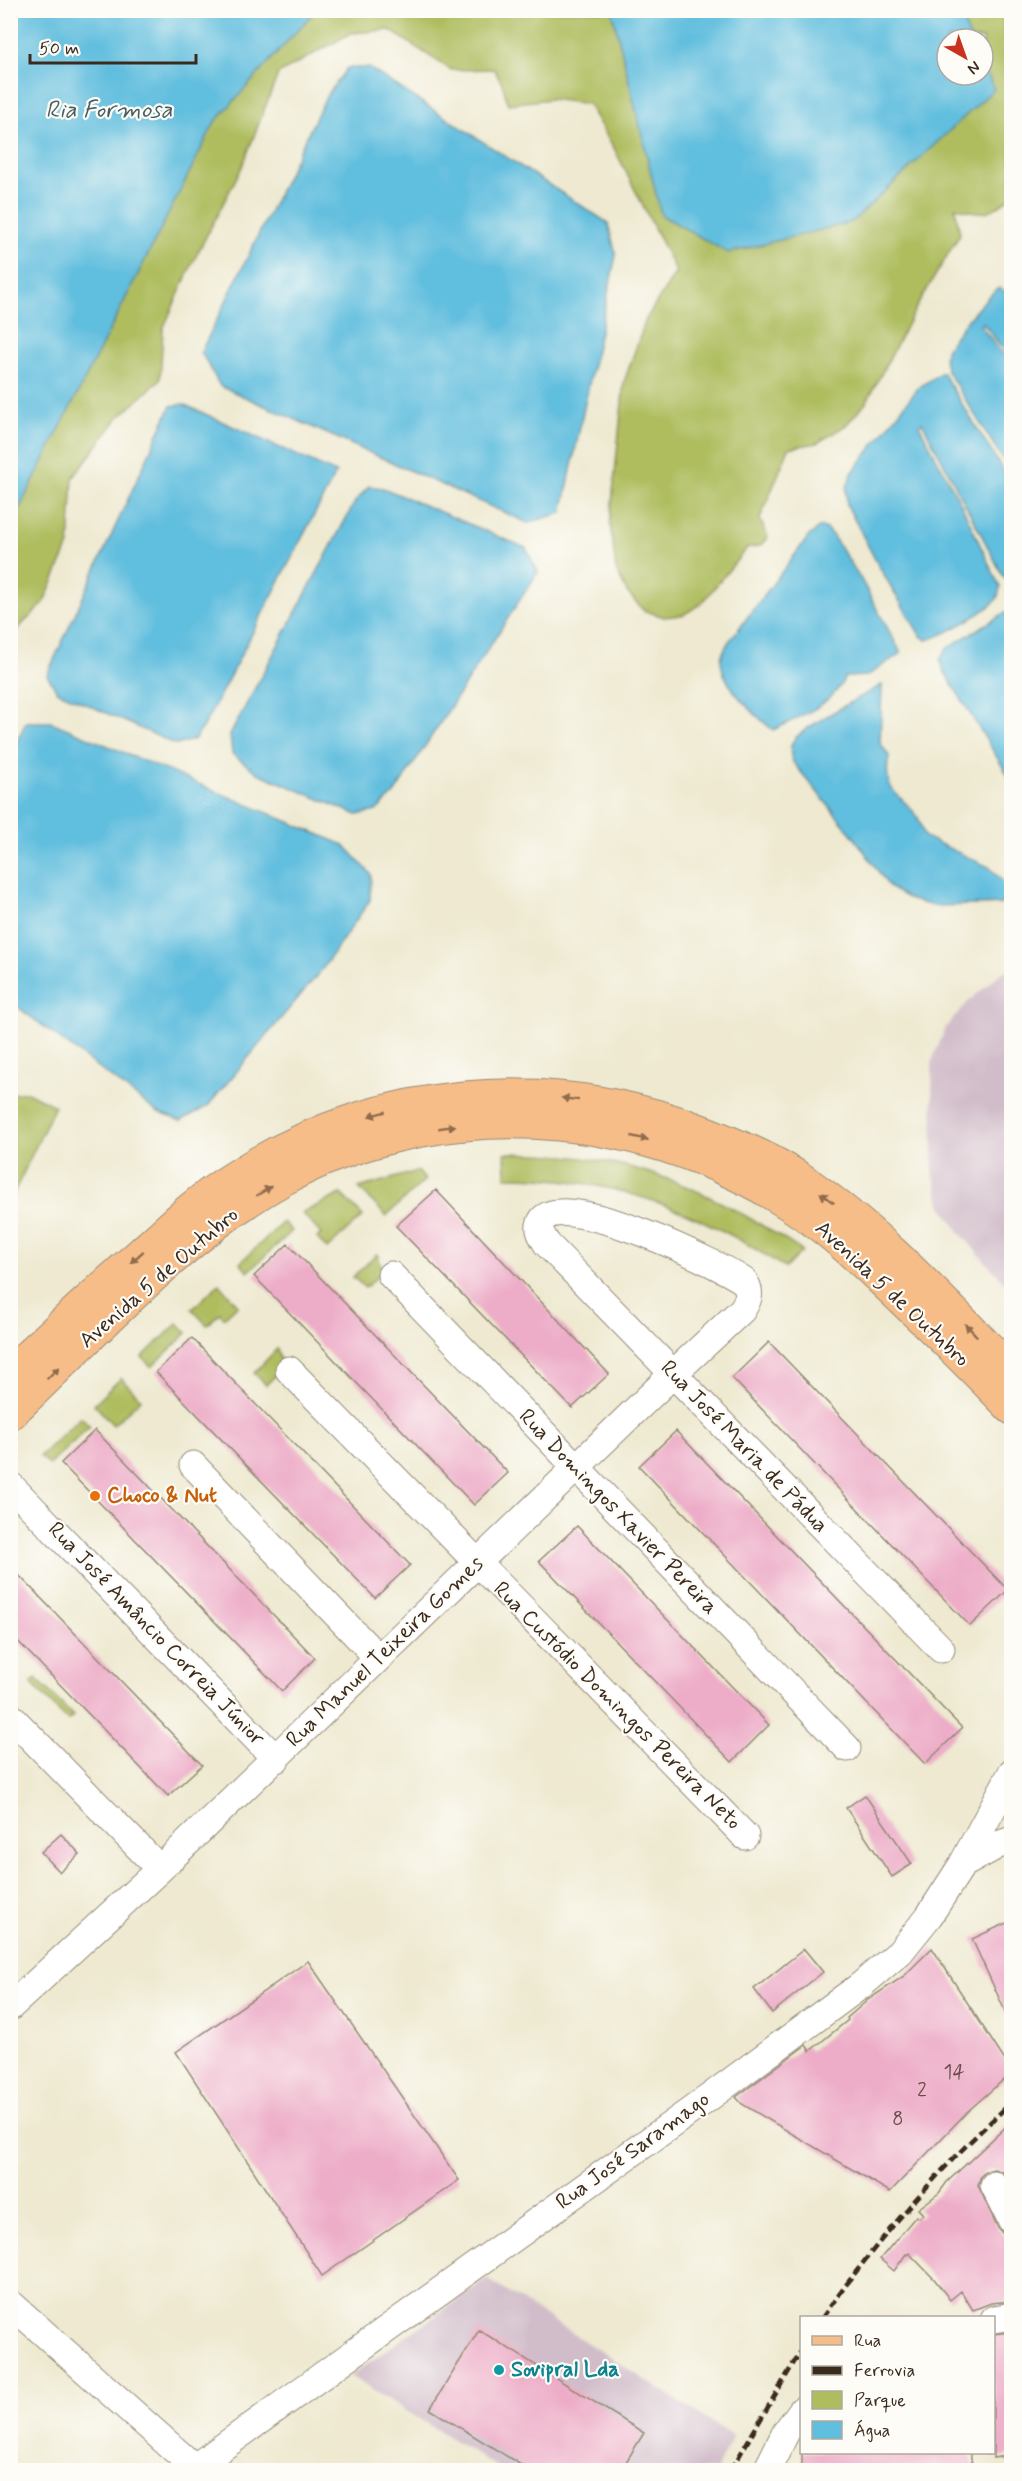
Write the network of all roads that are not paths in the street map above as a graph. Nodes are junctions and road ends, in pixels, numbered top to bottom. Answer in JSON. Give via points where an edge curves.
{"nodes":[{"id":1,"x":547,"y":1244,"type":"joint"},
{"id":2,"x":391,"y":1275,"type":"dead end"},
{"id":3,"x":289,"y":1370,"type":"dead end"},
{"id":4,"x":1011,"y":1372,"type":"edge"},
{"id":5,"x":10,"y":1373,"type":"edge"},
{"id":6,"x":673,"y":1374,"type":"junction"},
{"id":7,"x":1010,"y":1408,"type":"edge"},
{"id":8,"x":10,"y":1413,"type":"edge"},
{"id":9,"x":194,"y":1465,"type":"dead end"},
{"id":10,"x":576,"y":1467,"type":"junction"},
{"id":11,"x":10,"y":1485,"type":"edge"},
{"id":12,"x":477,"y":1563,"type":"junction"},
{"id":13,"x":941,"y":1649,"type":"dead end"},
{"id":14,"x":378,"y":1658,"type":"junction"},
{"id":15,"x":10,"y":1716,"type":"edge"},
{"id":16,"x":847,"y":1748,"type":"dead end"},
{"id":17,"x":276,"y":1758,"type":"junction"},
{"id":18,"x":1011,"y":1772,"type":"edge"},
{"id":19,"x":745,"y":1836,"type":"dead end"},
{"id":20,"x":1011,"y":1840,"type":"edge"},
{"id":21,"x":962,"y":1864,"type":"junction"},
{"id":22,"x":160,"y":1869,"type":"junction"},
{"id":23,"x":10,"y":2007,"type":"edge"},
{"id":24,"x":994,"y":2185,"type":"dead end"},
{"id":25,"x":1011,"y":2221,"type":"edge"},
{"id":26,"x":10,"y":2303,"type":"edge"},
{"id":27,"x":1011,"y":2316,"type":"edge"},
{"id":28,"x":995,"y":2319,"type":"edge"},
{"id":29,"x":800,"y":2411,"type":"edge"},
{"id":30,"x":193,"y":2469,"type":"edge"},
{"id":31,"x":767,"y":2470,"type":"edge"}],
"edges":[{"from":1,"to":6,"type":"street","name":"Rua José Maria de Pádua"},
{"from":1,"to":6,"type":"street","name":"Rua Manuel Teixeira Gomes","via":[[540,1234],[545,1217],[554,1213],[592,1218],[643,1232],[692,1252],[745,1282],[748,1300],[742,1310]]},
{"from":2,"to":10,"type":"street","name":"Rua Domingos Xavier Pereira"},
{"from":3,"to":12,"type":"street","name":"Rua Custódio Domingos Pereira Neto"},
{"from":4,"to":5,"type":"main road","name":"Avenida 5 de Outubro","one_way":true,"via":[[876,1238],[809,1185],[764,1158],[644,1112],[591,1102],[478,1095],[354,1120],[273,1155],[227,1182],[180,1218]]},
{"from":6,"to":10,"type":"street","name":"Rua Manuel Teixeira Gomes"},
{"from":6,"to":13,"type":"street","name":"Rua José Maria de Pádua"},
{"from":8,"to":7,"type":"main road","name":"Avenida 5 de Outubro","one_way":true,"via":[[184,1250],[249,1200],[323,1160],[399,1135],[495,1122],[582,1126],[661,1143],[706,1160],[776,1196],[858,1257]]},
{"from":9,"to":14,"type":"street"},
{"from":10,"to":12,"type":"street","name":"Rua Manuel Teixeira Gomes"},
{"from":10,"to":16,"type":"street","name":"Rua Domingos Xavier Pereira"},
{"from":11,"to":17,"type":"street","name":"Rua José Amâncio Correia Júnior"},
{"from":12,"to":14,"type":"street","name":"Rua Manuel Teixeira Gomes"},
{"from":12,"to":19,"type":"street","name":"Rua Custódio Domingos Pereira Neto"},
{"from":14,"to":17,"type":"street","name":"Rua Manuel Teixeira Gomes"},
{"from":15,"to":22,"type":"street"},
{"from":17,"to":22,"type":"street","name":"Rua Manuel Teixeira Gomes"},
{"from":18,"to":21,"type":"street","name":"Rua José Saramago"},
{"from":20,"to":21,"type":"street"},
{"from":21,"to":30,"type":"street","name":"Rua José Saramago","via":[[900,1952],[860,1986]]},
{"from":22,"to":23,"type":"street","name":"Rua Manuel Teixeira Gomes"},
{"from":24,"to":25,"type":"street"},
{"from":26,"to":30,"type":"street"},
{"from":27,"to":28,"type":"street"},
{"from":29,"to":31,"type":"street"}]}
